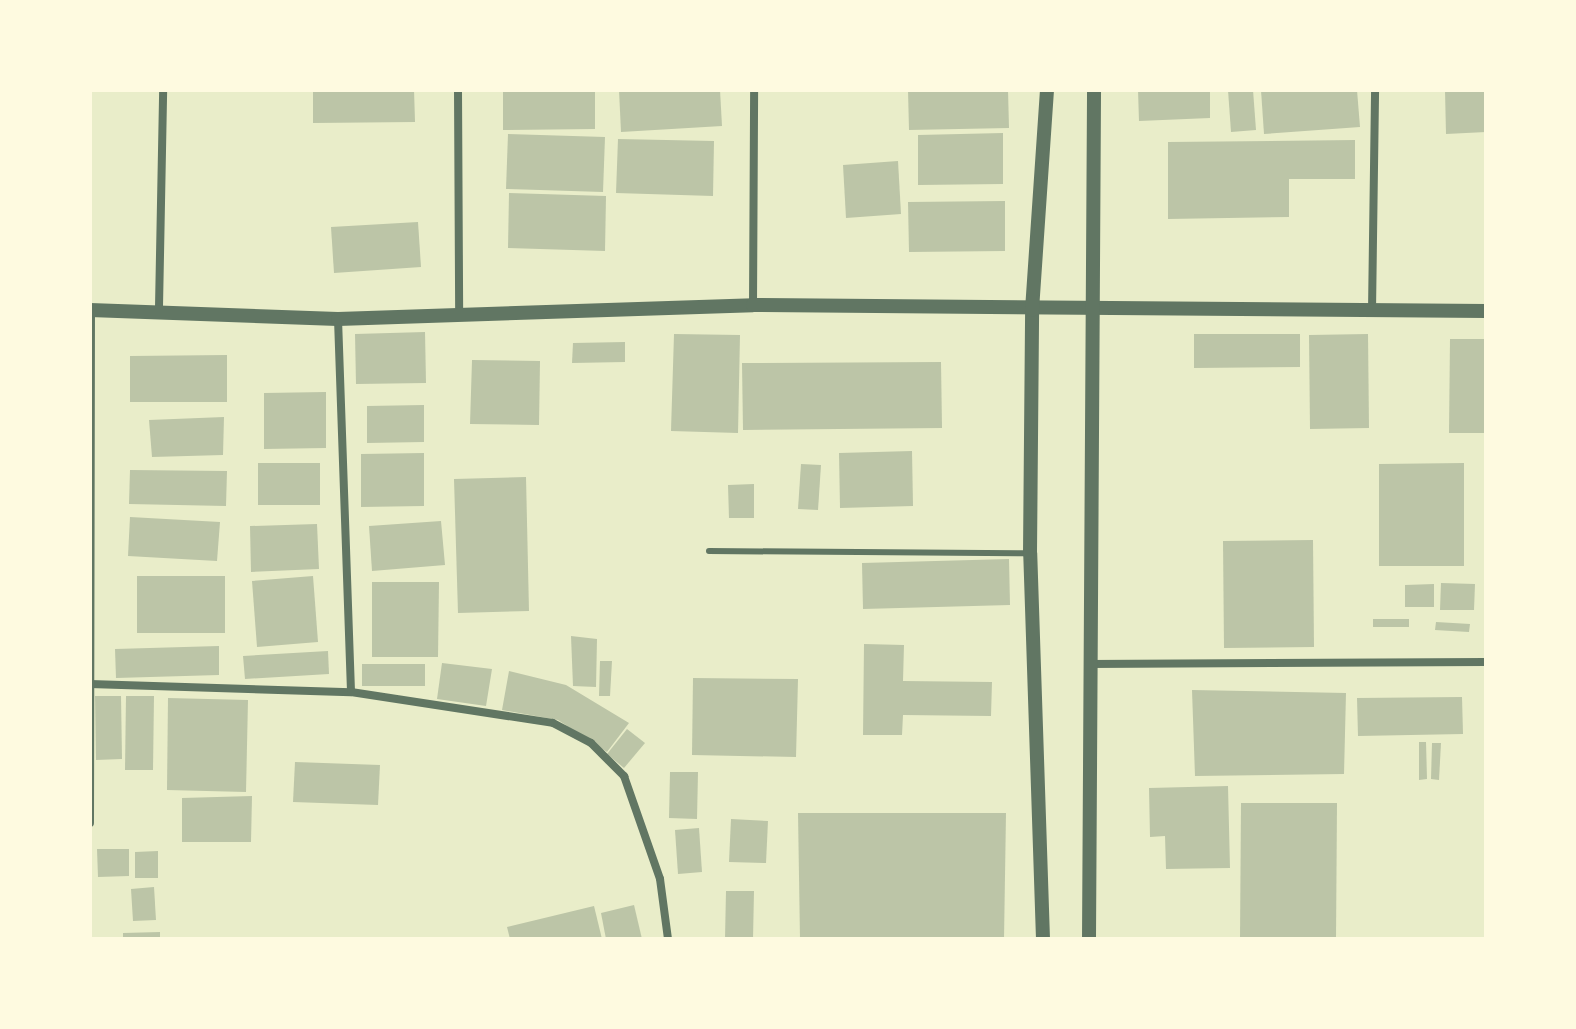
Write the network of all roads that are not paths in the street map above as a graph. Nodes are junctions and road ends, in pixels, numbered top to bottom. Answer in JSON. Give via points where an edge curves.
{"nodes":[{"id":1,"x":163,"y":90,"type":"edge"},
{"id":2,"x":458,"y":90,"type":"edge"},
{"id":3,"x":754,"y":90,"type":"edge"},
{"id":4,"x":1047,"y":90,"type":"edge"},
{"id":5,"x":1094,"y":90,"type":"edge"},
{"id":6,"x":1375,"y":90,"type":"edge"},
{"id":7,"x":753,"y":305,"type":"junction"},
{"id":8,"x":159,"y":307,"type":"junction"},
{"id":9,"x":91,"y":310,"type":"edge"},
{"id":10,"x":1032,"y":310,"type":"junction"},
{"id":11,"x":1091,"y":311,"type":"junction"},
{"id":12,"x":1372,"y":311,"type":"junction"},
{"id":13,"x":1486,"y":311,"type":"edge"},
{"id":14,"x":459,"y":315,"type":"junction"},
{"id":15,"x":338,"y":319,"type":"junction"},
{"id":16,"x":709,"y":551,"type":"dead end"},
{"id":17,"x":1030,"y":553,"type":"junction"},
{"id":18,"x":1486,"y":662,"type":"edge"},
{"id":19,"x":1088,"y":664,"type":"junction"},
{"id":20,"x":92,"y":684,"type":"edge"},
{"id":21,"x":351,"y":692,"type":"junction"},
{"id":22,"x":90,"y":823,"type":"edge"},
{"id":23,"x":668,"y":939,"type":"edge"},
{"id":24,"x":1043,"y":939,"type":"edge"},
{"id":25,"x":1089,"y":939,"type":"edge"}],
"edges":[{"from":1,"to":8,"type":"street"},
{"from":2,"to":14,"type":"street"},
{"from":3,"to":7,"type":"street"},
{"from":4,"to":10,"type":"street"},
{"from":5,"to":11,"type":"street"},
{"from":6,"to":12,"type":"street"},
{"from":7,"to":10,"type":"street"},
{"from":7,"to":14,"type":"street"},
{"from":8,"to":9,"type":"street"},
{"from":8,"to":15,"type":"street"},
{"from":9,"to":20,"type":"street"},
{"from":10,"to":11,"type":"street"},
{"from":10,"to":17,"type":"street"},
{"from":11,"to":12,"type":"street"},
{"from":11,"to":19,"type":"street"},
{"from":12,"to":13,"type":"street"},
{"from":14,"to":15,"type":"street"},
{"from":15,"to":21,"type":"street"},
{"from":16,"to":17,"type":"lane"},
{"from":17,"to":24,"type":"street"},
{"from":18,"to":19,"type":"street"},
{"from":19,"to":25,"type":"street"},
{"from":20,"to":21,"type":"street"},
{"from":20,"to":22,"type":"street"},
{"from":21,"to":23,"type":"street","via":[[553,723],[591,743],[624,776],[660,879]]}]}
